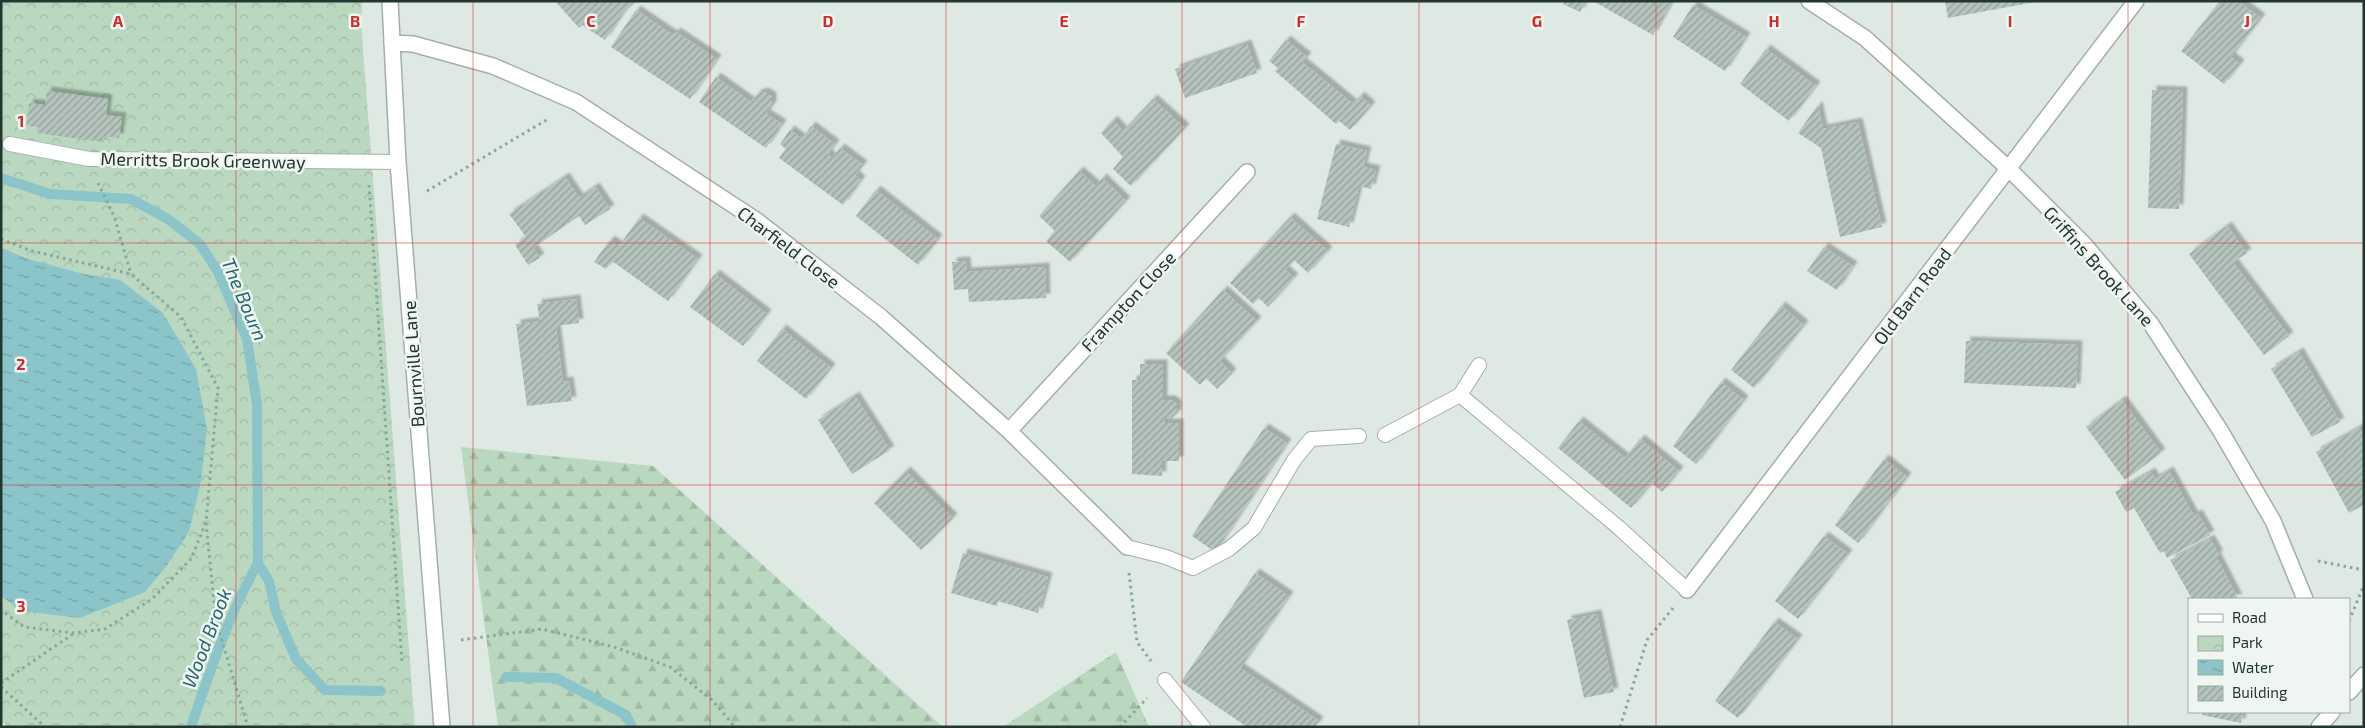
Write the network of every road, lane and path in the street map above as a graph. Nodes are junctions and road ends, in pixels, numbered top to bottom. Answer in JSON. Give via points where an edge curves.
{"nodes":[{"id":1,"x":390,"y":1,"type":"edge"},
{"id":2,"x":1809,"y":1,"type":"edge"},
{"id":3,"x":2136,"y":1,"type":"edge"},
{"id":4,"x":392,"y":43,"type":"junction"},
{"id":5,"x":576,"y":102,"type":"junction"},
{"id":6,"x":10,"y":144,"type":"dead end"},
{"id":7,"x":367,"y":162,"type":"junction"},
{"id":8,"x":398,"y":162,"type":"junction"},
{"id":9,"x":2009,"y":169,"type":"junction"},
{"id":10,"x":1247,"y":172,"type":"dead end"},
{"id":11,"x":97,"y":181,"type":"dead end"},
{"id":12,"x":424,"y":193,"type":"dead end"},
{"id":13,"x":1,"y":239,"type":"edge"},
{"id":14,"x":131,"y":274,"type":"junction"},
{"id":15,"x":1479,"y":365,"type":"dead end"},
{"id":16,"x":1460,"y":395,"type":"junction"},
{"id":17,"x":1009,"y":431,"type":"junction"},
{"id":18,"x":1385,"y":435,"type":"dead end"},
{"id":19,"x":1359,"y":436,"type":"dead end"},
{"id":20,"x":206,"y":522,"type":"junction"},
{"id":21,"x":1127,"y":547,"type":"junction"},
{"id":22,"x":2286,"y":555,"type":"junction"},
{"id":23,"x":2364,"y":570,"type":"edge"},
{"id":24,"x":2364,"y":585,"type":"edge"},
{"id":25,"x":1687,"y":590,"type":"junction"},
{"id":26,"x":2305,"y":598,"type":"edge"},
{"id":27,"x":1,"y":610,"type":"edge"},
{"id":28,"x":2350,"y":618,"type":"edge"},
{"id":29,"x":74,"y":633,"type":"junction"},
{"id":30,"x":455,"y":641,"type":"dead end"},
{"id":31,"x":402,"y":663,"type":"dead end"},
{"id":32,"x":2364,"y":675,"type":"edge"},
{"id":33,"x":1165,"y":680,"type":"junction"},
{"id":34,"x":1,"y":683,"type":"edge"},
{"id":35,"x":1,"y":687,"type":"edge"},
{"id":36,"x":2350,"y":691,"type":"edge"},
{"id":37,"x":2331,"y":713,"type":"edge"},
{"id":38,"x":46,"y":727,"type":"edge"},
{"id":39,"x":248,"y":727,"type":"edge"},
{"id":40,"x":442,"y":727,"type":"edge"},
{"id":41,"x":734,"y":727,"type":"edge"},
{"id":42,"x":1120,"y":727,"type":"edge"},
{"id":43,"x":1203,"y":727,"type":"edge"},
{"id":44,"x":1620,"y":727,"type":"edge"},
{"id":45,"x":2319,"y":727,"type":"edge"}],
"edges":[{"from":1,"to":4,"type":"street","name":"Bournville Lane"},
{"from":2,"to":9,"type":"street","name":"Griffins Brook Lane","via":[[1865,38]]},
{"from":3,"to":9,"type":"street","name":"Old Barn Road"},
{"from":4,"to":5,"type":"street","name":"Charfield Close","via":[[413,44],[493,66]]},
{"from":4,"to":8,"type":"street","name":"Bournville Lane"},
{"from":5,"to":12,"type":"path"},
{"from":5,"to":17,"type":"street","name":"Charfield Close","via":[[764,226],[881,317]]},
{"from":6,"to":7,"type":"lane","name":"Merritts Brook Greenway","via":[[89,159]]},
{"from":7,"to":8,"type":"lane","name":"Merritts Brook Greenway"},
{"from":7,"to":31,"type":"path"},
{"from":8,"to":40,"type":"street","name":"Bournville Lane"},
{"from":9,"to":22,"type":"street","name":"Griffins Brook Lane","via":[[2084,244],[2152,324],[2244,471],[2273,521]]},
{"from":9,"to":25,"type":"street","name":"Old Barn Road"},
{"from":10,"to":17,"type":"street","name":"Frampton Close"},
{"from":11,"to":14,"type":"path","via":[[114,216]]},
{"from":13,"to":14,"type":"path","via":[[32,251]]},
{"from":14,"to":20,"type":"path","via":[[181,318],[218,388]]},
{"from":15,"to":16,"type":"lane"},
{"from":16,"to":18,"type":"lane"},
{"from":16,"to":25,"type":"lane","via":[[1618,527]]},
{"from":17,"to":21,"type":"street","name":"Charfield Close"},
{"from":19,"to":21,"type":"lane","via":[[1311,439],[1294,460],[1254,528],[1229,549],[1193,568]]},
{"from":20,"to":29,"type":"path","via":[[191,559],[152,599],[105,629]]},
{"from":20,"to":39,"type":"path","via":[[216,621]]},
{"from":21,"to":33,"type":"path","via":[[1136,642]]},
{"from":22,"to":23,"type":"path"},
{"from":22,"to":26,"type":"street","name":"Griffins Brook Lane"},
{"from":24,"to":28,"type":"path"},
{"from":25,"to":44,"type":"path","via":[[1647,640]]},
{"from":27,"to":29,"type":"path","via":[[24,627]]},
{"from":29,"to":34,"type":"path"},
{"from":30,"to":41,"type":"path","via":[[542,629],[614,647],[670,667],[712,700]]},
{"from":32,"to":36,"type":"street"},
{"from":33,"to":42,"type":"path"},
{"from":33,"to":43,"type":"lane"},
{"from":35,"to":38,"type":"path"},
{"from":37,"to":45,"type":"street"}]}
